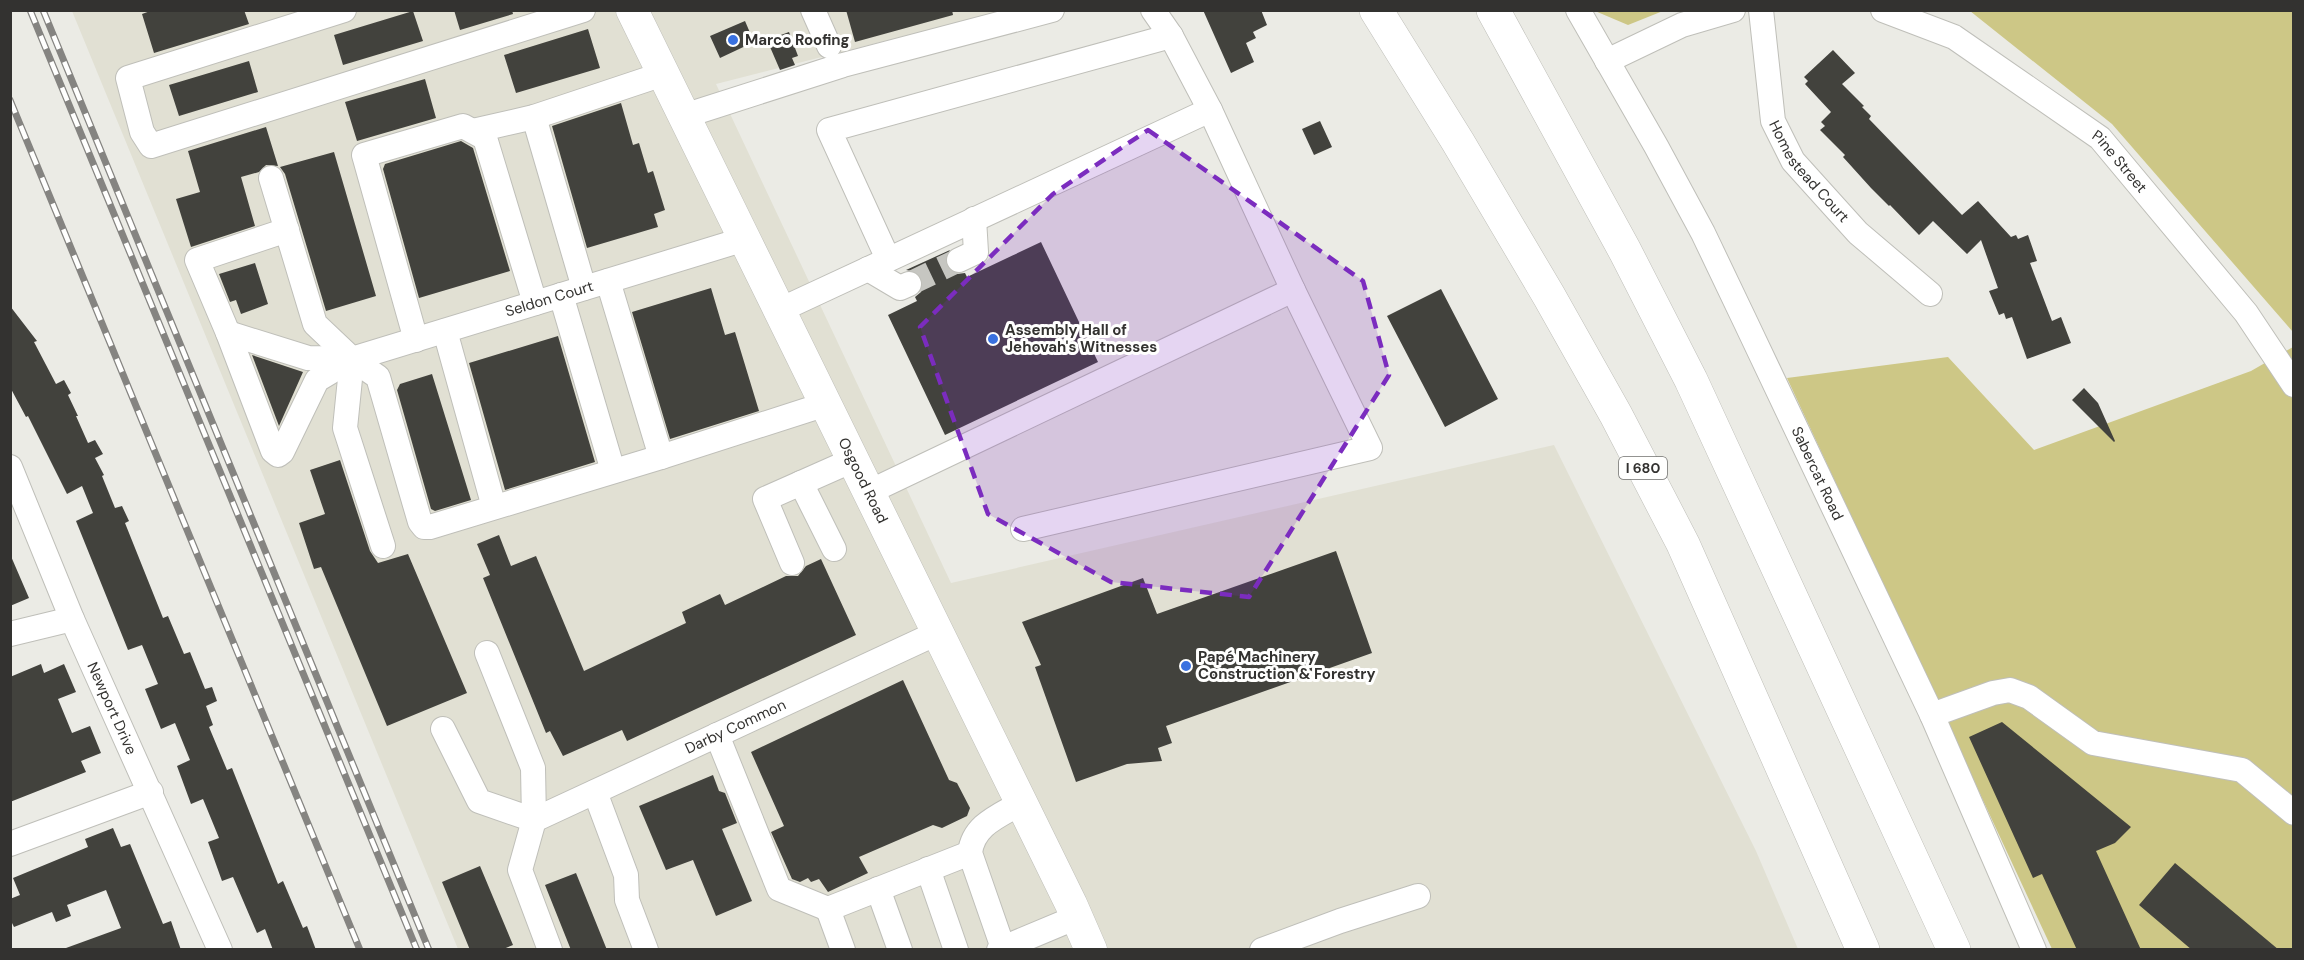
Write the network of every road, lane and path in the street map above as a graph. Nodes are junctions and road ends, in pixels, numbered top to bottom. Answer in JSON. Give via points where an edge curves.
{"nodes":[{"id":1,"x":344,"y":10,"type":"edge"},
{"id":2,"x":583,"y":10,"type":"edge"},
{"id":3,"x":632,"y":10,"type":"edge"},
{"id":4,"x":813,"y":10,"type":"edge"},
{"id":5,"x":1052,"y":10,"type":"edge"},
{"id":6,"x":1153,"y":10,"type":"edge"},
{"id":7,"x":1376,"y":10,"type":"edge"},
{"id":8,"x":1493,"y":10,"type":"edge"},
{"id":9,"x":1578,"y":10,"type":"edge"},
{"id":10,"x":1733,"y":10,"type":"edge"},
{"id":11,"x":1761,"y":10,"type":"edge"},
{"id":12,"x":1882,"y":10,"type":"edge"},
{"id":13,"x":1171,"y":36,"type":"junction"},
{"id":14,"x":829,"y":46,"type":"dead end"},
{"id":15,"x":1607,"y":61,"type":"junction"},
{"id":16,"x":663,"y":74,"type":"junction"},
{"id":17,"x":1210,"y":110,"type":"junction"},
{"id":18,"x":684,"y":116,"type":"junction"},
{"id":19,"x":534,"y":117,"type":"junction"},
{"id":20,"x":473,"y":131,"type":"junction"},
{"id":21,"x":271,"y":178,"type":"dead end"},
{"id":22,"x":974,"y":219,"type":"junction"},
{"id":23,"x":286,"y":230,"type":"junction"},
{"id":24,"x":745,"y":239,"type":"junction"},
{"id":25,"x":959,"y":260,"type":"tunnel mouth"},
{"id":26,"x":878,"y":264,"type":"junction"},
{"id":27,"x":608,"y":281,"type":"junction"},
{"id":28,"x":909,"y":284,"type":"dead end"},
{"id":29,"x":1293,"y":290,"type":"junction"},
{"id":30,"x":572,"y":292,"type":"junction"},
{"id":31,"x":1930,"y":294,"type":"dead end"},
{"id":32,"x":535,"y":303,"type":"junction"},
{"id":33,"x":780,"y":310,"type":"junction"},
{"id":34,"x":445,"y":331,"type":"junction"},
{"id":35,"x":228,"y":333,"type":"junction"},
{"id":36,"x":416,"y":340,"type":"junction"},
{"id":37,"x":352,"y":359,"type":"junction"},
{"id":38,"x":2294,"y":386,"type":"edge"},
{"id":39,"x":826,"y":404,"type":"junction"},
{"id":40,"x":661,"y":457,"type":"junction"},
{"id":41,"x":853,"y":460,"type":"junction"},
{"id":42,"x":10,"y":466,"type":"edge"},
{"id":43,"x":613,"y":471,"type":"junction"},
{"id":44,"x":801,"y":483,"type":"junction"},
{"id":45,"x":869,"y":492,"type":"junction"},
{"id":46,"x":494,"y":507,"type":"junction"},
{"id":47,"x":1023,"y":529,"type":"dead end"},
{"id":48,"x":383,"y":546,"type":"dead end"},
{"id":49,"x":834,"y":549,"type":"dead end"},
{"id":50,"x":792,"y":563,"type":"dead end"},
{"id":51,"x":72,"y":619,"type":"junction"},
{"id":52,"x":937,"y":633,"type":"junction"},
{"id":53,"x":10,"y":634,"type":"edge"},
{"id":54,"x":487,"y":653,"type":"dead end"},
{"id":55,"x":1932,"y":715,"type":"junction"},
{"id":56,"x":443,"y":729,"type":"dead end"},
{"id":57,"x":717,"y":735,"type":"junction"},
{"id":58,"x":151,"y":792,"type":"junction"},
{"id":59,"x":595,"y":792,"type":"junction"},
{"id":60,"x":1021,"y":803,"type":"junction"},
{"id":61,"x":2294,"y":813,"type":"edge"},
{"id":62,"x":534,"y":820,"type":"junction"},
{"id":63,"x":10,"y":844,"type":"edge"},
{"id":64,"x":970,"y":853,"type":"junction"},
{"id":65,"x":928,"y":870,"type":"junction"},
{"id":66,"x":878,"y":889,"type":"junction"},
{"id":67,"x":1418,"y":896,"type":"dead end"},
{"id":68,"x":828,"y":909,"type":"junction"},
{"id":69,"x":1077,"y":917,"type":"junction"},
{"id":70,"x":1001,"y":949,"type":"edge"},
{"id":71,"x":220,"y":950,"type":"edge"},
{"id":72,"x":550,"y":950,"type":"edge"},
{"id":73,"x":646,"y":950,"type":"edge"},
{"id":74,"x":843,"y":950,"type":"edge"},
{"id":75,"x":900,"y":950,"type":"edge"},
{"id":76,"x":956,"y":950,"type":"edge"},
{"id":77,"x":1091,"y":950,"type":"edge"},
{"id":78,"x":1262,"y":950,"type":"edge"},
{"id":79,"x":1863,"y":950,"type":"edge"},
{"id":80,"x":1954,"y":950,"type":"edge"},
{"id":81,"x":2034,"y":950,"type":"edge"}],
"edges":[{"from":1,"to":2,"type":"street","via":[[128,78],[142,132],[151,146]]},
{"from":3,"to":16,"type":"main road","name":"Osgood Road"},
{"from":4,"to":14,"type":"street"},
{"from":5,"to":18,"type":"street","via":[[843,65]]},
{"from":6,"to":13,"type":"street"},
{"from":7,"to":79,"type":"highway","number":"I 680","via":[[1549,296],[1678,534]]},
{"from":8,"to":80,"type":"highway","via":[[1691,380]]},
{"from":9,"to":15,"type":"street","name":"Sabercat Road"},
{"from":10,"to":15,"type":"street","via":[[1682,25]]},
{"from":11,"to":31,"type":"street","name":"Homestead Court","via":[[1773,121],[1793,161],[1858,233]]},
{"from":12,"to":38,"type":"street","name":"Pine Street","via":[[1954,37],[2100,138],[2246,313]]},
{"from":13,"to":17,"type":"street"},
{"from":13,"to":26,"type":"street","via":[[829,130]]},
{"from":15,"to":55,"type":"street","name":"Sabercat Road","via":[[1708,243]]},
{"from":16,"to":18,"type":"main road","name":"Osgood Road"},
{"from":16,"to":19,"type":"street"},
{"from":17,"to":22,"type":"street"},
{"from":17,"to":29,"type":"street"},
{"from":18,"to":24,"type":"main road","name":"Osgood Road"},
{"from":19,"to":20,"type":"street"},
{"from":19,"to":30,"type":"street"},
{"from":20,"to":32,"type":"street","via":[[485,138]]},
{"from":20,"to":36,"type":"street","via":[[463,126],[364,155]]},
{"from":21,"to":23,"type":"street"},
{"from":22,"to":25,"type":"street","via":[[976,252]]},
{"from":22,"to":26,"type":"street"},
{"from":23,"to":35,"type":"street","via":[[197,260]]},
{"from":23,"to":37,"type":"street","via":[[315,324]]},
{"from":24,"to":27,"type":"street","name":"Seldon Court"},
{"from":24,"to":33,"type":"main road","name":"Osgood Road"},
{"from":26,"to":28,"type":"street","via":[[900,288]]},
{"from":26,"to":33,"type":"street"},
{"from":27,"to":30,"type":"street","name":"Seldon Court"},
{"from":27,"to":40,"type":"street"},
{"from":29,"to":45,"type":"street"},
{"from":29,"to":47,"type":"street","via":[[1370,448]]},
{"from":30,"to":32,"type":"street","name":"Seldon Court"},
{"from":30,"to":43,"type":"street"},
{"from":32,"to":34,"type":"street","name":"Seldon Court"},
{"from":33,"to":39,"type":"main road","name":"Osgood Road"},
{"from":34,"to":36,"type":"street","name":"Seldon Court"},
{"from":34,"to":46,"type":"street"},
{"from":35,"to":37,"type":"street","via":[[308,358]]},
{"from":35,"to":37,"type":"street","via":[[273,451],[278,455],[317,380]]},
{"from":36,"to":37,"type":"street","name":"Seldon Court"},
{"from":37,"to":46,"type":"street","via":[[378,377],[421,525],[430,527]]},
{"from":37,"to":48,"type":"street","via":[[345,428]]},
{"from":39,"to":40,"type":"street"},
{"from":39,"to":41,"type":"main road","name":"Osgood Road"},
{"from":40,"to":43,"type":"street"},
{"from":41,"to":44,"type":"street"},
{"from":41,"to":45,"type":"main road","name":"Osgood Road"},
{"from":42,"to":51,"type":"street","name":"Newport Drive"},
{"from":43,"to":46,"type":"street"},
{"from":44,"to":49,"type":"street"},
{"from":44,"to":50,"type":"street","via":[[765,499]]},
{"from":45,"to":52,"type":"main road","name":"Osgood Road"},
{"from":51,"to":53,"type":"street"},
{"from":51,"to":58,"type":"street","name":"Newport Drive"},
{"from":52,"to":57,"type":"street","name":"Darby Common"},
{"from":52,"to":60,"type":"main road","name":"Osgood Road"},
{"from":54,"to":62,"type":"street","via":[[533,768]]},
{"from":55,"to":61,"type":"street","via":[[2010,690],[2029,698],[2093,743],[2242,771]]},
{"from":55,"to":81,"type":"street","name":"Sabercat Road"},
{"from":56,"to":62,"type":"street","via":[[479,801]]},
{"from":57,"to":59,"type":"street","name":"Darby Common"},
{"from":57,"to":68,"type":"street","via":[[779,889]]},
{"from":58,"to":63,"type":"street"},
{"from":58,"to":71,"type":"street","name":"Newport Drive"},
{"from":59,"to":62,"type":"street","name":"Darby Common"},
{"from":59,"to":73,"type":"street","via":[[626,875],[627,900]]},
{"from":60,"to":64,"type":"street","via":[[982,826],[971,841]]},
{"from":60,"to":69,"type":"main road","name":"Osgood Road"},
{"from":62,"to":72,"type":"street","via":[[519,870]]},
{"from":64,"to":65,"type":"street"},
{"from":64,"to":70,"type":"street"},
{"from":65,"to":66,"type":"street"},
{"from":65,"to":76,"type":"street"},
{"from":66,"to":68,"type":"street"},
{"from":66,"to":75,"type":"street"},
{"from":67,"to":78,"type":"street"},
{"from":68,"to":74,"type":"street"},
{"from":69,"to":70,"type":"street"},
{"from":69,"to":77,"type":"main road","name":"Osgood Road"}]}
